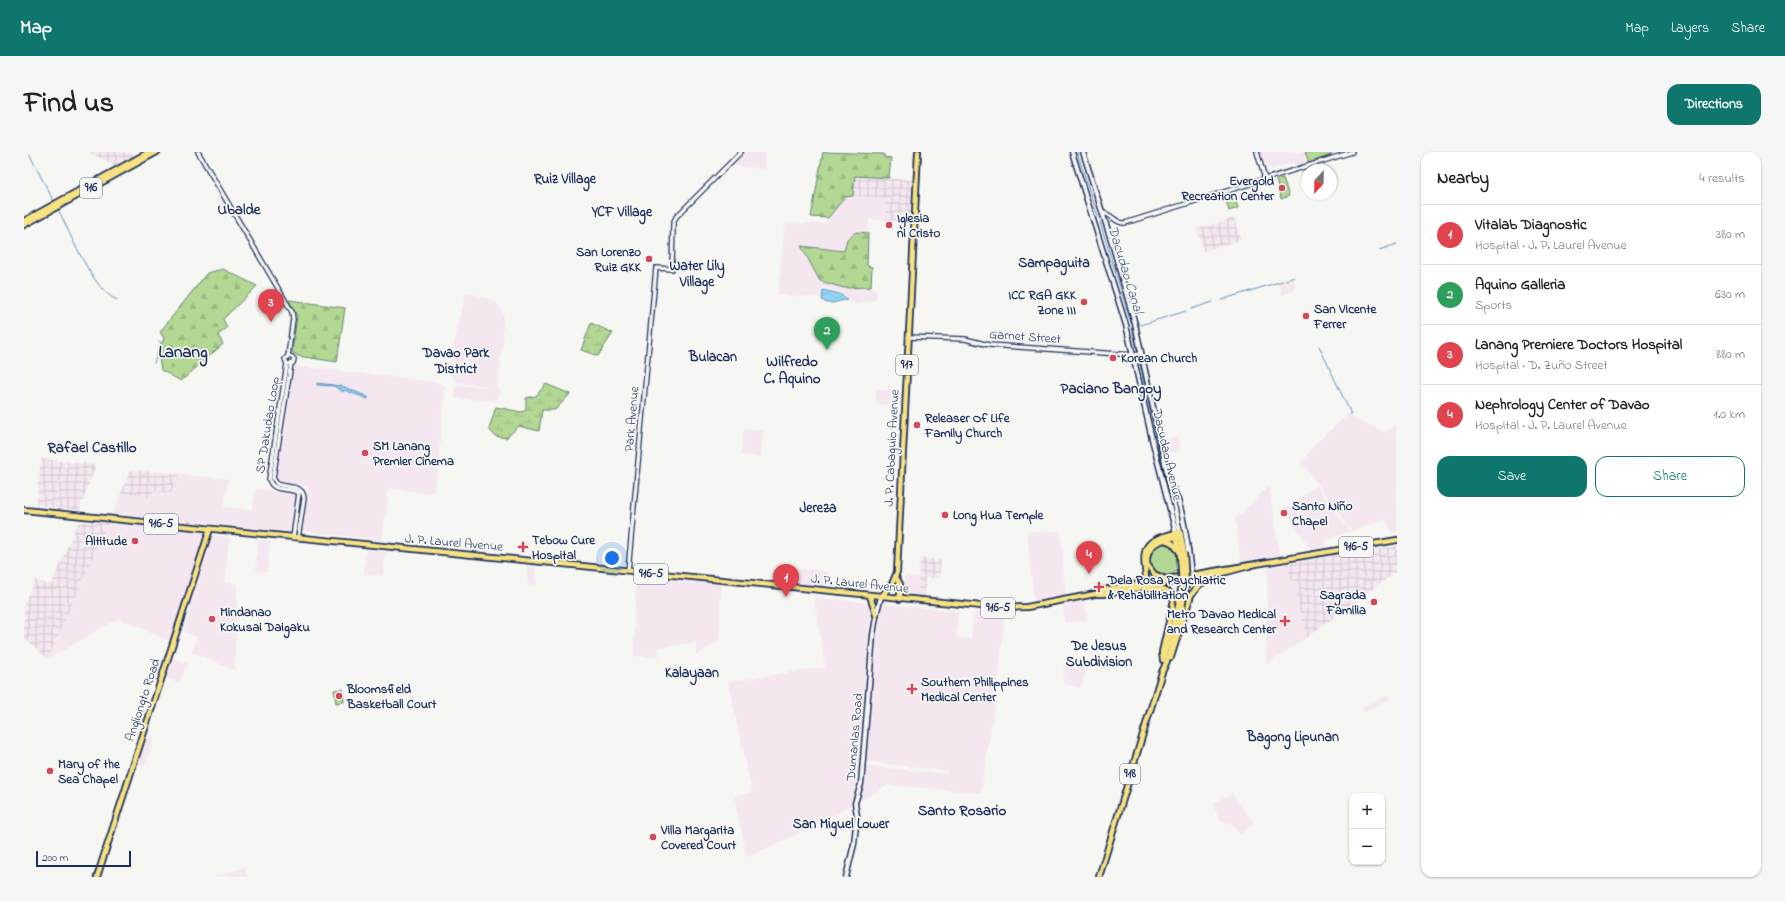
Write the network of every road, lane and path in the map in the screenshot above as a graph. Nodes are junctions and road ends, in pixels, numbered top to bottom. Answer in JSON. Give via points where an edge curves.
{"nodes":[{"id":1,"x":149,"y":152,"type":"edge"},
{"id":2,"x":157,"y":152,"type":"edge"},
{"id":3,"x":198,"y":152,"type":"edge"},
{"id":4,"x":741,"y":152,"type":"edge"},
{"id":5,"x":918,"y":152,"type":"edge"},
{"id":6,"x":1072,"y":152,"type":"edge"},
{"id":7,"x":1083,"y":152,"type":"edge"},
{"id":8,"x":1256,"y":152,"type":"edge"},
{"id":9,"x":1352,"y":152,"type":"edge"},
{"id":10,"x":1265,"y":179,"type":"junction"},
{"id":11,"x":1102,"y":213,"type":"junction"},
{"id":12,"x":24,"y":221,"type":"edge"},
{"id":13,"x":24,"y":225,"type":"edge"},
{"id":14,"x":908,"y":337,"type":"junction"},
{"id":15,"x":1141,"y":354,"type":"junction"},
{"id":16,"x":1133,"y":355,"type":"junction"},
{"id":17,"x":288,"y":356,"type":"junction"},
{"id":18,"x":289,"y":364,"type":"junction"},
{"id":19,"x":1151,"y":396,"type":"junction"},
{"id":20,"x":1143,"y":398,"type":"junction"},
{"id":21,"x":1171,"y":487,"type":"junction"},
{"id":22,"x":24,"y":510,"type":"edge"},
{"id":23,"x":210,"y":529,"type":"junction"},
{"id":24,"x":1179,"y":534,"type":"junction"},
{"id":25,"x":296,"y":538,"type":"junction"},
{"id":26,"x":1163,"y":540,"type":"junction"},
{"id":27,"x":1397,"y":540,"type":"edge"},
{"id":28,"x":1181,"y":552,"type":"junction"},
{"id":29,"x":1147,"y":564,"type":"junction"},
{"id":30,"x":1249,"y":566,"type":"junction"},
{"id":31,"x":628,"y":571,"type":"junction"},
{"id":32,"x":1145,"y":573,"type":"junction"},
{"id":33,"x":1216,"y":574,"type":"junction"},
{"id":34,"x":1191,"y":575,"type":"junction"},
{"id":35,"x":896,"y":577,"type":"junction"},
{"id":36,"x":1166,"y":579,"type":"junction"},
{"id":37,"x":1136,"y":584,"type":"junction"},
{"id":38,"x":1148,"y":584,"type":"junction"},
{"id":39,"x":1128,"y":590,"type":"junction"},
{"id":40,"x":1095,"y":594,"type":"junction"},
{"id":41,"x":870,"y":596,"type":"junction"},
{"id":42,"x":881,"y":597,"type":"junction"},
{"id":43,"x":900,"y":598,"type":"junction"},
{"id":44,"x":876,"y":615,"type":"junction"},
{"id":45,"x":1165,"y":661,"type":"junction"},
{"id":46,"x":97,"y":877,"type":"edge"},
{"id":47,"x":846,"y":877,"type":"edge"},
{"id":48,"x":1099,"y":877,"type":"edge"}],
"edges":[{"from":1,"to":12,"type":"main road","number":"916"},
{"from":2,"to":13,"type":"main road","number":"916"},
{"from":3,"to":17,"type":"street","via":[[292,312],[293,324]]},
{"from":4,"to":31,"type":"street","name":"Park Avenue","via":[[676,217],[672,269],[656,268]]},
{"from":5,"to":14,"type":"main road","name":"J. P. Cabaguio Avenue","number":"917"},
{"from":6,"to":16,"type":"main road","name":"Dacudao Avenue","number":"918","via":[[1114,283]]},
{"from":7,"to":11,"type":"main road","name":"Dacudao Avenue","number":"918"},
{"from":8,"to":10,"type":"street"},
{"from":9,"to":10,"type":"street"},
{"from":10,"to":11,"type":"street","via":[[1121,224],[1106,213]]},
{"from":11,"to":15,"type":"main road","name":"Dacudao Avenue","number":"918","via":[[1133,317]]},
{"from":14,"to":16,"type":"street","name":"Garnet Street"},
{"from":14,"to":35,"type":"main road","name":"J. P. Cabaguio Avenue","number":"917"},
{"from":15,"to":16,"type":"street","name":"Garnet Street"},
{"from":15,"to":19,"type":"main road","name":"Dacudao Avenue","number":"918"},
{"from":16,"to":20,"type":"main road","name":"Dacudao Avenue","number":"918"},
{"from":17,"to":18,"type":"street","via":[[285,359]]},
{"from":17,"to":18,"type":"street","via":[[294,358],[294,362]]},
{"from":18,"to":25,"type":"street","name":"SP Dakudao Loop","via":[[269,481],[275,488],[301,492],[304,499]]},
{"from":19,"to":20,"type":"main road"},
{"from":19,"to":21,"type":"main road","name":"Dacudao Avenue","number":"918"},
{"from":20,"to":24,"type":"main road","name":"Dacudao Avenue","number":"918"},
{"from":21,"to":24,"type":"main road","name":"Dacudao Avenue","number":"918"},
{"from":21,"to":34,"type":"main road","name":"Dacudao Avenue","number":"918","via":[[1181,514]]},
{"from":22,"to":23,"type":"main road","name":"J. P. Laurel Avenue","number":"916-5"},
{"from":23,"to":25,"type":"main road","name":"J. P. Laurel Avenue","number":"916-5"},
{"from":23,"to":46,"type":"main road","name":"Angliongto Road"},
{"from":24,"to":26,"type":"main road"},
{"from":24,"to":28,"type":"main road","number":"918"},
{"from":24,"to":32,"type":"main road","via":[[1156,539],[1147,546],[1143,556]]},
{"from":25,"to":31,"type":"main road","name":"J. P. Laurel Avenue","number":"916-5"},
{"from":26,"to":28,"type":"main road","via":[[1172,543]]},
{"from":26,"to":29,"type":"main road","via":[[1150,548]]},
{"from":27,"to":30,"type":"main road","name":"J. P. Laurel Avenue","number":"916-5"},
{"from":28,"to":45,"type":"main road","number":"918","bridge":true,"via":[[1186,584]]},
{"from":29,"to":36,"type":"main road","via":[[1154,574]]},
{"from":29,"to":38,"type":"main road"},
{"from":30,"to":33,"type":"main road","name":"J. P. Laurel Avenue","number":"916-5"},
{"from":30,"to":34,"type":"main road","name":"J. P. Laurel Avenue","number":"916-5"},
{"from":31,"to":41,"type":"main road","name":"J. P. Laurel Avenue","number":"916-5"},
{"from":32,"to":37,"type":"main road"},
{"from":32,"to":38,"type":"main road"},
{"from":33,"to":38,"type":"main road","name":"J. P. Laurel Avenue","number":"916-5"},
{"from":33,"to":45,"type":"main road","via":[[1192,593],[1172,655]]},
{"from":34,"to":36,"type":"main road","name":"J. P. Laurel Avenue","number":"916-5"},
{"from":35,"to":42,"type":"main road"},
{"from":35,"to":43,"type":"main road","name":"J. P. Cabaguio Avenue","via":[[900,584]]},
{"from":36,"to":38,"type":"main road","name":"J. P. Laurel Avenue","number":"916-5"},
{"from":37,"to":38,"type":"main road","name":"J. P. Laurel Avenue","number":"916-5"},
{"from":37,"to":40,"type":"main road","name":"J. P. Laurel Avenue","number":"916-5"},
{"from":38,"to":39,"type":"main road","name":"J. P. Laurel Avenue","number":"916-5"},
{"from":39,"to":40,"type":"main road","name":"J. P. Laurel Avenue","number":"916-5"},
{"from":39,"to":45,"type":"main road","via":[[1163,589],[1173,596],[1174,606],[1162,652]]},
{"from":40,"to":43,"type":"main road","name":"J. P. Laurel Avenue","number":"916-5","via":[[1014,608]]},
{"from":41,"to":42,"type":"main road","name":"J. P. Laurel Avenue","number":"916-5"},
{"from":41,"to":44,"type":"main road"},
{"from":42,"to":43,"type":"main road","name":"J. P. Laurel Avenue","number":"916-5"},
{"from":42,"to":44,"type":"main road","name":"Dumanlas Road"},
{"from":44,"to":47,"type":"main road","name":"Dumanlas Road","via":[[861,784],[855,803],[856,831]]},
{"from":45,"to":48,"type":"main road","number":"918"}]}
